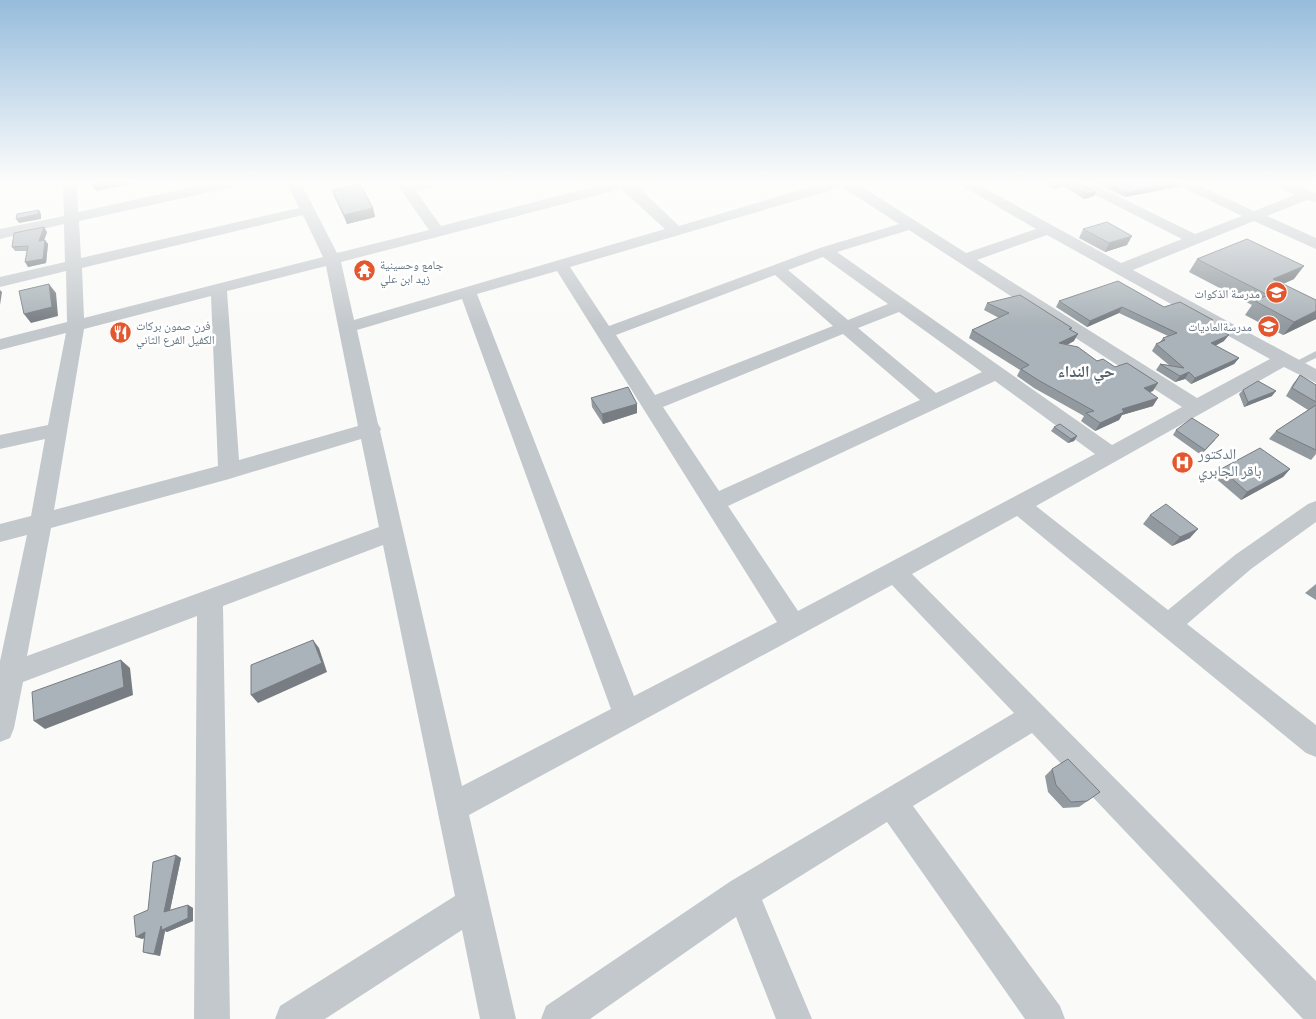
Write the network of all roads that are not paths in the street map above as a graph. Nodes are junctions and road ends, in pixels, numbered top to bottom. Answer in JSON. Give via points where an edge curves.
{"nodes":[{"id":1,"x":16,"y":231,"type":"edge"},
{"id":2,"x":73,"y":231,"type":"edge"},
{"id":3,"x":219,"y":231,"type":"edge"},
{"id":4,"x":318,"y":231,"type":"edge"},
{"id":5,"x":437,"y":231,"type":"edge"},
{"id":6,"x":676,"y":231,"type":"edge"},
{"id":7,"x":889,"y":231,"type":"edge"},
{"id":8,"x":920,"y":231,"type":"edge"},
{"id":9,"x":1045,"y":231,"type":"edge"},
{"id":10,"x":1052,"y":231,"type":"edge"},
{"id":11,"x":1176,"y":231,"type":"edge"},
{"id":12,"x":1215,"y":231,"type":"edge"},
{"id":13,"x":1286,"y":231,"type":"edge"},
{"id":14,"x":0,"y":234,"type":"edge"},
{"id":15,"x":1193,"y":239,"type":"junction"},
{"id":16,"x":1316,"y":244,"type":"edge"},
{"id":17,"x":825,"y":251,"type":"junction"},
{"id":18,"x":332,"y":258,"type":"junction"},
{"id":19,"x":964,"y":259,"type":"junction"},
{"id":20,"x":73,"y":264,"type":"junction"},
{"id":21,"x":561,"y":265,"type":"junction"},
{"id":22,"x":777,"y":269,"type":"junction"},
{"id":23,"x":1121,"y":269,"type":"junction"},
{"id":24,"x":0,"y":282,"type":"edge"},
{"id":25,"x":219,"y":288,"type":"junction"},
{"id":26,"x":468,"y":292,"type":"junction"},
{"id":27,"x":902,"y":305,"type":"junction"},
{"id":28,"x":76,"y":325,"type":"junction"},
{"id":29,"x":348,"y":327,"type":"junction"},
{"id":30,"x":846,"y":328,"type":"junction"},
{"id":31,"x":606,"y":333,"type":"junction"},
{"id":32,"x":0,"y":345,"type":"edge"},
{"id":33,"x":1316,"y":354,"type":"edge"},
{"id":34,"x":1289,"y":362,"type":"junction"},
{"id":35,"x":996,"y":373,"type":"junction"},
{"id":36,"x":1316,"y":377,"type":"edge"},
{"id":37,"x":934,"y":402,"type":"junction"},
{"id":38,"x":651,"y":404,"type":"junction"},
{"id":39,"x":1198,"y":408,"type":"junction"},
{"id":40,"x":371,"y":429,"type":"junction"},
{"id":41,"x":56,"y":430,"type":"junction"},
{"id":42,"x":0,"y":442,"type":"edge"},
{"id":43,"x":1112,"y":455,"type":"junction"},
{"id":44,"x":229,"y":471,"type":"junction"},
{"id":45,"x":714,"y":503,"type":"junction"},
{"id":46,"x":1018,"y":505,"type":"junction"},
{"id":47,"x":1316,"y":510,"type":"edge"},
{"id":48,"x":41,"y":522,"type":"junction"},
{"id":49,"x":392,"y":532,"type":"junction"},
{"id":50,"x":0,"y":533,"type":"edge"},
{"id":51,"x":894,"y":571,"type":"junction"},
{"id":52,"x":210,"y":600,"type":"junction"},
{"id":53,"x":793,"y":625,"type":"junction"},
{"id":54,"x":1168,"y":625,"type":"junction"},
{"id":55,"x":10,"y":675,"type":"junction"},
{"id":56,"x":627,"y":714,"type":"junction"},
{"id":57,"x":1035,"y":716,"type":"junction"},
{"id":58,"x":0,"y":728,"type":"edge"},
{"id":59,"x":1316,"y":743,"type":"edge"},
{"id":60,"x":891,"y":802,"type":"junction"},
{"id":61,"x":452,"y":808,"type":"junction"},
{"id":62,"x":743,"y":893,"type":"junction"},
{"id":63,"x":473,"y":903,"type":"junction"},
{"id":64,"x":1316,"y":1006,"type":"edge"},
{"id":65,"x":212,"y":1019,"type":"edge"},
{"id":66,"x":293,"y":1019,"type":"edge"},
{"id":67,"x":498,"y":1019,"type":"edge"},
{"id":68,"x":559,"y":1019,"type":"edge"},
{"id":69,"x":794,"y":1019,"type":"edge"},
{"id":70,"x":1047,"y":1019,"type":"edge"}],
"edges":[{"from":1,"to":14,"type":"street"},
{"from":2,"to":20,"type":"street"},
{"from":3,"to":20,"type":"street"},
{"from":4,"to":18,"type":"street"},
{"from":5,"to":18,"type":"street"},
{"from":6,"to":21,"type":"street"},
{"from":7,"to":17,"type":"street"},
{"from":8,"to":19,"type":"street"},
{"from":9,"to":19,"type":"street"},
{"from":10,"to":23,"type":"street"},
{"from":11,"to":15,"type":"street"},
{"from":12,"to":15,"type":"street"},
{"from":13,"to":16,"type":"street"},
{"from":15,"to":23,"type":"street"},
{"from":17,"to":22,"type":"street"},
{"from":17,"to":27,"type":"street"},
{"from":18,"to":25,"type":"street"},
{"from":18,"to":29,"type":"street"},
{"from":19,"to":39,"type":"street"},
{"from":20,"to":24,"type":"street"},
{"from":20,"to":28,"type":"street"},
{"from":21,"to":26,"type":"street"},
{"from":21,"to":31,"type":"street"},
{"from":22,"to":30,"type":"street"},
{"from":22,"to":31,"type":"street"},
{"from":23,"to":34,"type":"street"},
{"from":25,"to":28,"type":"street"},
{"from":25,"to":44,"type":"street"},
{"from":26,"to":29,"type":"street"},
{"from":26,"to":56,"type":"street"},
{"from":27,"to":30,"type":"street"},
{"from":27,"to":35,"type":"street"},
{"from":28,"to":32,"type":"street"},
{"from":28,"to":41,"type":"street"},
{"from":29,"to":40,"type":"street"},
{"from":30,"to":37,"type":"street"},
{"from":30,"to":38,"type":"street"},
{"from":31,"to":38,"type":"street"},
{"from":33,"to":34,"type":"lane"},
{"from":34,"to":36,"type":"street"},
{"from":34,"to":39,"type":"street"},
{"from":35,"to":37,"type":"street"},
{"from":35,"to":43,"type":"street"},
{"from":37,"to":45,"type":"street"},
{"from":38,"to":45,"type":"street"},
{"from":39,"to":43,"type":"street"},
{"from":40,"to":44,"type":"street"},
{"from":40,"to":49,"type":"street"},
{"from":41,"to":42,"type":"street"},
{"from":41,"to":48,"type":"street"},
{"from":43,"to":46,"type":"street"},
{"from":44,"to":48,"type":"street"},
{"from":45,"to":53,"type":"street"},
{"from":46,"to":51,"type":"street"},
{"from":46,"to":54,"type":"street"},
{"from":47,"to":54,"type":"street","via":[[1243,562]]},
{"from":48,"to":50,"type":"street"},
{"from":48,"to":55,"type":"street"},
{"from":49,"to":52,"type":"street"},
{"from":49,"to":61,"type":"street"},
{"from":51,"to":53,"type":"street"},
{"from":51,"to":57,"type":"street"},
{"from":52,"to":55,"type":"street"},
{"from":52,"to":65,"type":"street"},
{"from":53,"to":56,"type":"street"},
{"from":54,"to":59,"type":"street"},
{"from":55,"to":58,"type":"street"},
{"from":56,"to":61,"type":"street"},
{"from":57,"to":60,"type":"street"},
{"from":57,"to":64,"type":"street"},
{"from":60,"to":62,"type":"street"},
{"from":60,"to":70,"type":"street"},
{"from":61,"to":63,"type":"street"},
{"from":62,"to":68,"type":"street"},
{"from":62,"to":69,"type":"street"},
{"from":63,"to":66,"type":"street"},
{"from":63,"to":67,"type":"street"}]}
